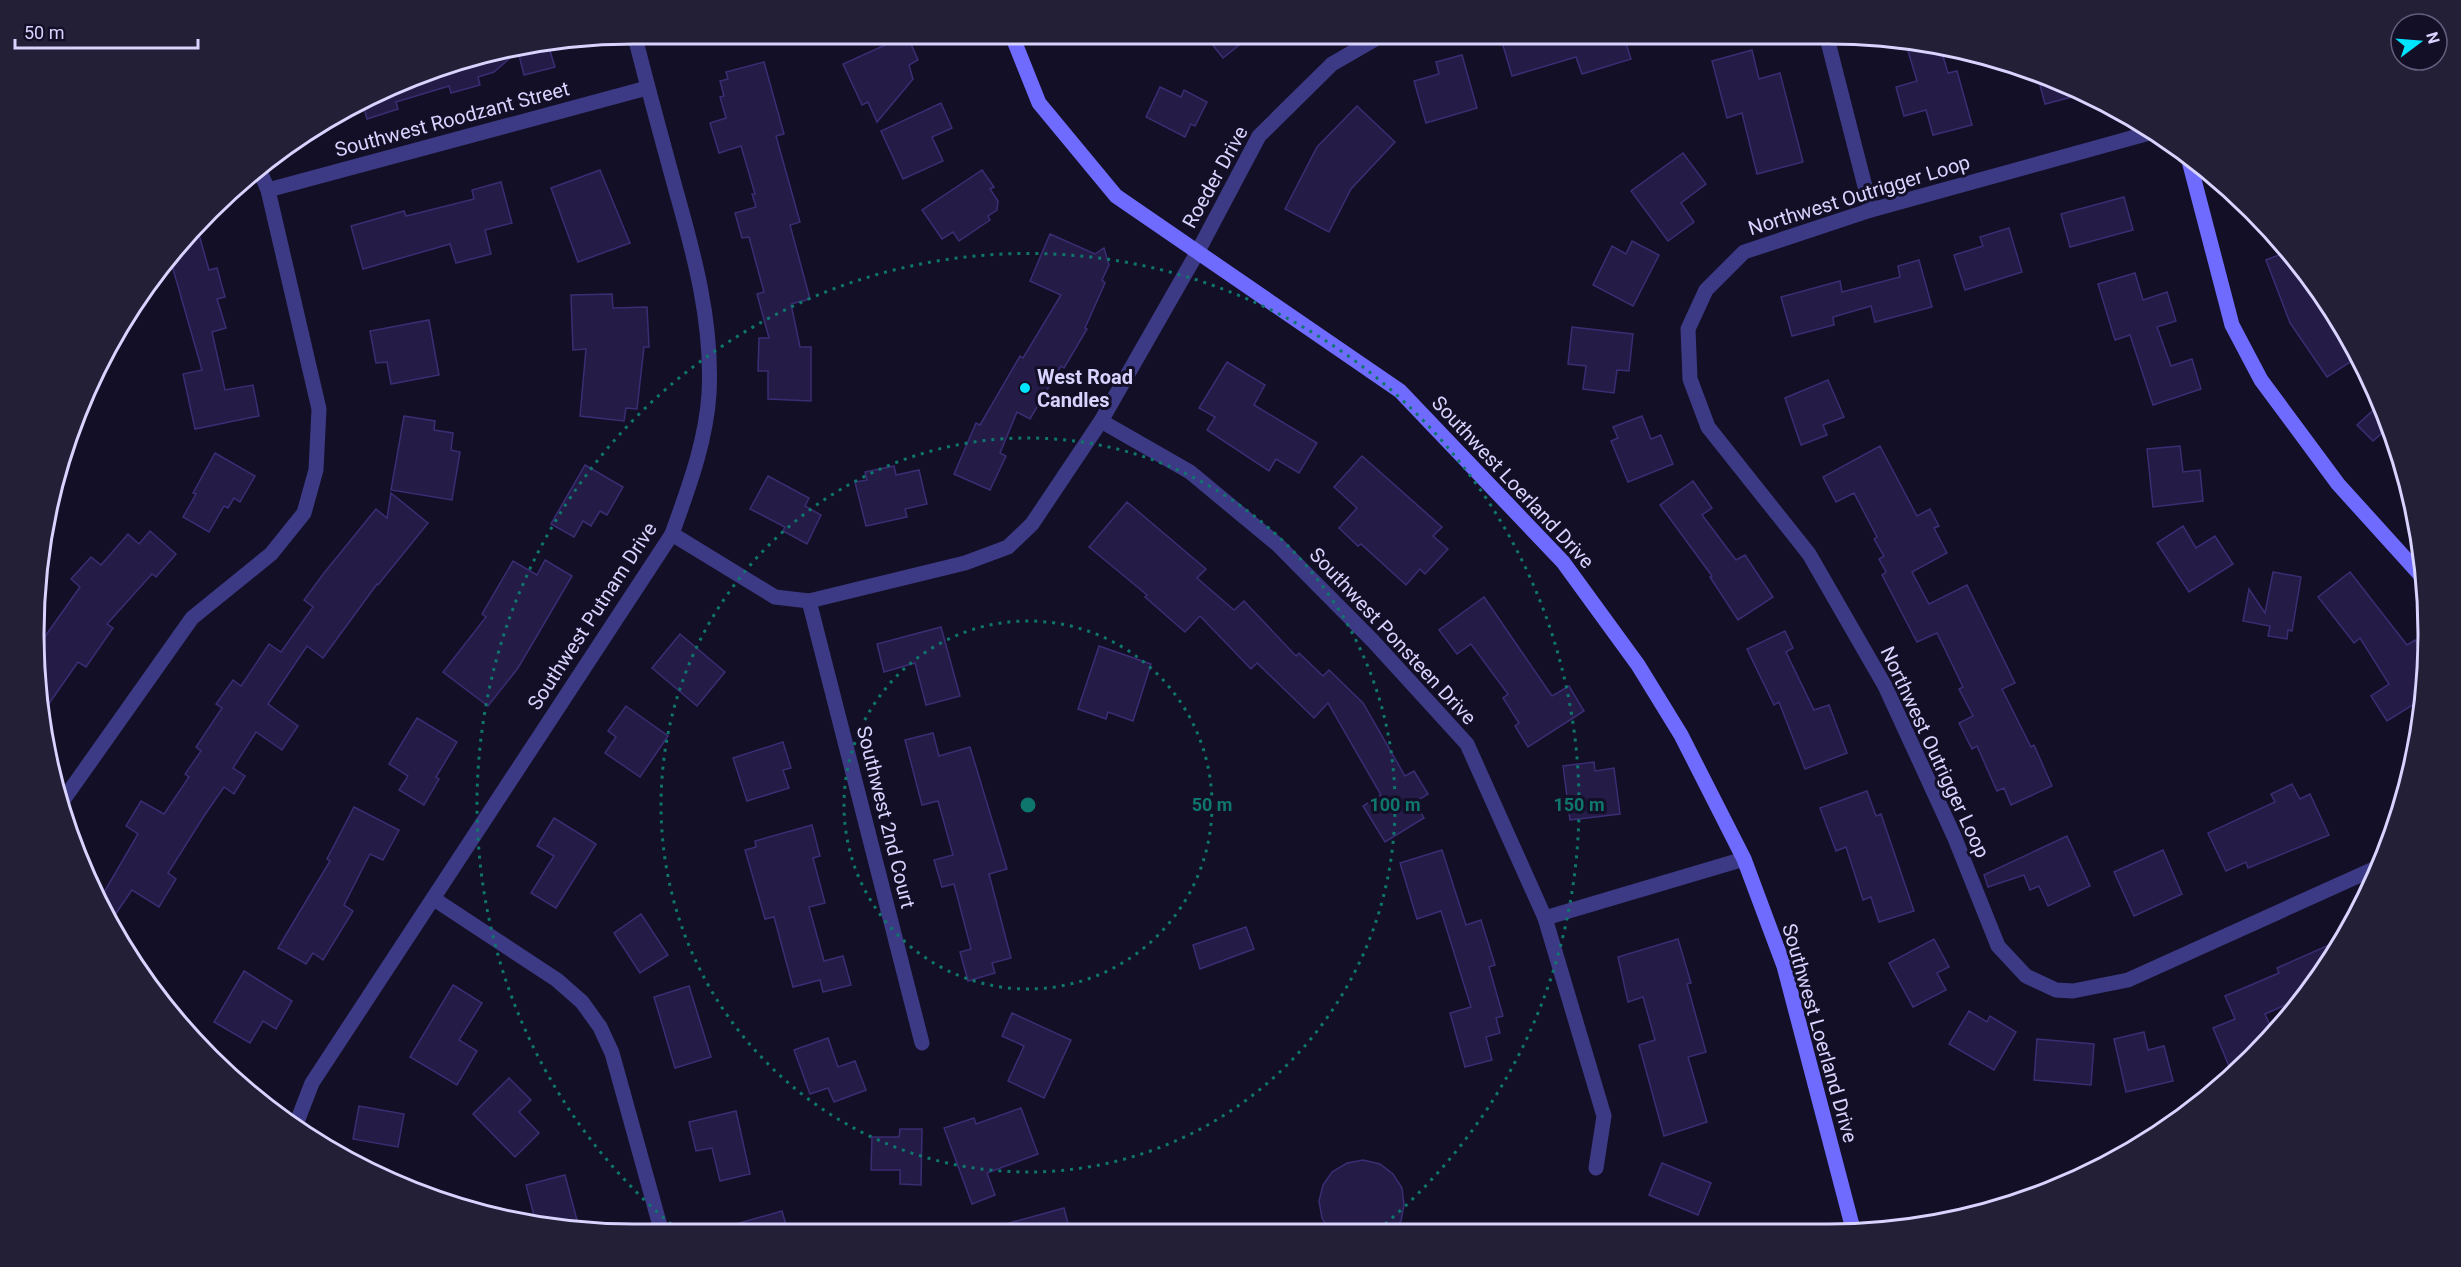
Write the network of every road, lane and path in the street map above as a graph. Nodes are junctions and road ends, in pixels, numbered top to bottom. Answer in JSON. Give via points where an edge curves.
{"nodes":[{"id":1,"x":637,"y":43,"type":"edge"},
{"id":2,"x":1015,"y":43,"type":"edge"},
{"id":3,"x":1368,"y":43,"type":"edge"},
{"id":4,"x":1828,"y":43,"type":"edge"},
{"id":5,"x":648,"y":88,"type":"junction"},
{"id":6,"x":2142,"y":135,"type":"edge"},
{"id":7,"x":2191,"y":168,"type":"edge"},
{"id":8,"x":262,"y":175,"type":"edge"},
{"id":9,"x":268,"y":190,"type":"junction"},
{"id":10,"x":1871,"y":210,"type":"junction"},
{"id":11,"x":1197,"y":253,"type":"junction"},
{"id":12,"x":1101,"y":421,"type":"junction"},
{"id":13,"x":672,"y":534,"type":"junction"},
{"id":14,"x":2413,"y":567,"type":"edge"},
{"id":15,"x":809,"y":601,"type":"junction"},
{"id":16,"x":67,"y":795,"type":"edge"},
{"id":17,"x":1743,"y":859,"type":"junction"},
{"id":18,"x":2367,"y":872,"type":"edge"},
{"id":19,"x":434,"y":898,"type":"junction"},
{"id":20,"x":1545,"y":918,"type":"junction"},
{"id":21,"x":922,"y":1043,"type":"dead end"},
{"id":22,"x":298,"y":1118,"type":"edge"},
{"id":23,"x":1596,"y":1168,"type":"dead end"},
{"id":24,"x":1851,"y":1223,"type":"edge"},
{"id":25,"x":660,"y":1224,"type":"edge"}],
"edges":[{"from":1,"to":5,"type":"street","name":"Southwest Putnam Drive"},
{"from":2,"to":11,"type":"street","name":"Southwest Loerland Drive","via":[[1039,103],[1086,163],[1116,196]]},
{"from":3,"to":11,"type":"street","name":"Roeder Drive","via":[[1332,63],[1259,135]]},
{"from":4,"to":10,"type":"street"},
{"from":5,"to":9,"type":"street","name":"Southwest Roodzant Street"},
{"from":5,"to":13,"type":"street","name":"Southwest Putnam Drive","via":[[697,266],[707,327],[709,393],[702,441]]},
{"from":6,"to":10,"type":"street","name":"Northwest Outrigger Loop"},
{"from":7,"to":14,"type":"street","via":[[2232,325],[2260,380],[2338,484]]},
{"from":8,"to":9,"type":"street"},
{"from":9,"to":16,"type":"street","via":[[319,409],[315,470],[304,513],[271,555],[192,618]]},
{"from":10,"to":18,"type":"street","name":"Northwest Outrigger Loop","via":[[1744,252],[1706,290],[1688,329],[1690,379],[1708,427],[1809,554],[1885,686],[1954,836],[1998,946],[2026,976],[2056,990],[2102,986],[2128,980]]},
{"from":11,"to":12,"type":"street","name":"Roeder Drive"},
{"from":11,"to":17,"type":"street","name":"Southwest Loerland Drive","via":[[1400,391],[1563,562],[1638,665],[1681,735]]},
{"from":12,"to":15,"type":"street","name":"Roeder Drive","via":[[1032,524],[1008,547],[965,563]]},
{"from":12,"to":20,"type":"street","name":"Southwest Ponsteen Drive","via":[[1190,472],[1278,545],[1467,744]]},
{"from":13,"to":15,"type":"street","via":[[775,597]]},
{"from":13,"to":19,"type":"street","name":"Southwest Putnam Drive"},
{"from":15,"to":21,"type":"street","name":"Southwest 2nd Court"},
{"from":17,"to":20,"type":"street"},
{"from":17,"to":24,"type":"street","name":"Southwest Loerland Drive","via":[[1784,966]]},
{"from":19,"to":22,"type":"street","name":"Southwest Putnam Drive","via":[[312,1083]]},
{"from":19,"to":25,"type":"street","via":[[558,980],[582,1002],[600,1027],[612,1053]]},
{"from":20,"to":23,"type":"street","name":"Southwest Ponsteen Drive","via":[[1604,1116]]}]}
